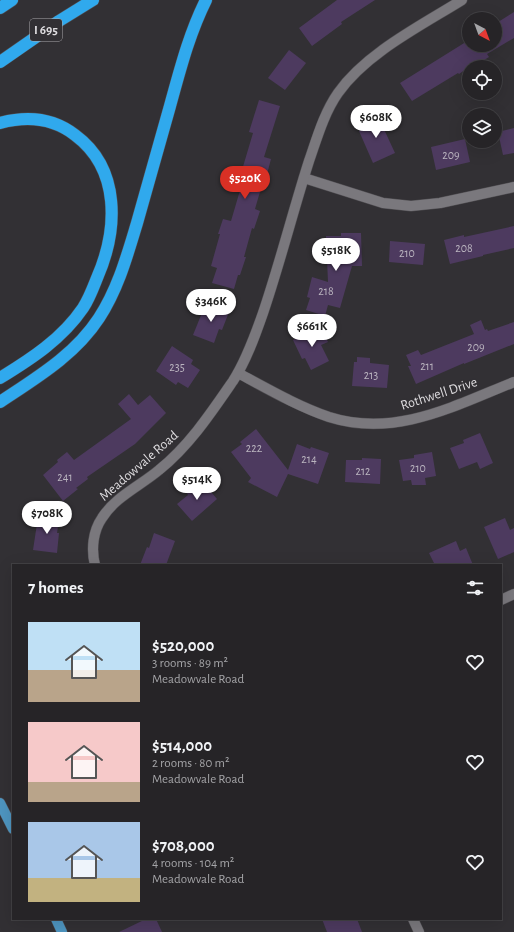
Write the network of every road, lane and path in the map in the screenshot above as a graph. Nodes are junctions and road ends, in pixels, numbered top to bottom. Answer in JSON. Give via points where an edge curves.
{"nodes":[{"id":1,"x":12,"y":0,"type":"edge"},
{"id":2,"x":93,"y":0,"type":"edge"},
{"id":3,"x":206,"y":0,"type":"edge"},
{"id":4,"x":462,"y":0,"type":"edge"},
{"id":5,"x":0,"y":8,"type":"edge"},
{"id":6,"x":0,"y":62,"type":"edge"},
{"id":7,"x":0,"y":123,"type":"edge"},
{"id":8,"x":304,"y":178,"type":"junction"},
{"id":9,"x":514,"y":187,"type":"edge"},
{"id":10,"x":238,"y":373,"type":"junction"},
{"id":11,"x":0,"y":378,"type":"edge"},
{"id":12,"x":514,"y":382,"type":"edge"},
{"id":13,"x":0,"y":402,"type":"edge"},
{"id":14,"x":94,"y":564,"type":"edge"},
{"id":15,"x":514,"y":594,"type":"edge"},
{"id":16,"x":502,"y":600,"type":"edge"},
{"id":17,"x":0,"y":803,"type":"edge"},
{"id":18,"x":12,"y":827,"type":"edge"},
{"id":19,"x":56,"y":920,"type":"edge"},
{"id":20,"x":413,"y":920,"type":"edge"},
{"id":21,"x":62,"y":932,"type":"edge"},
{"id":22,"x":419,"y":932,"type":"edge"}],
"edges":[{"from":1,"to":5,"type":"highway"},
{"from":2,"to":6,"type":"highway","number":"I 695"},
{"from":3,"to":13,"type":"highway","via":[[186,48],[123,269],[111,296],[98,319],[62,359]]},
{"from":4,"to":8,"type":"street","name":"Meadowvale Road","via":[[380,52],[356,72],[338,93],[322,122]]},
{"from":7,"to":11,"type":"highway","via":[[36,119],[53,123],[84,142],[104,171],[110,188],[112,208],[104,263],[83,308],[51,343]]},
{"from":8,"to":9,"type":"street","via":[[383,203],[411,206],[440,203]]},
{"from":8,"to":10,"type":"street","name":"Meadowvale Road","via":[[270,293]]},
{"from":10,"to":12,"type":"street","name":"Rothwell Drive","via":[[300,405],[330,417],[360,423],[387,424],[415,420]]},
{"from":10,"to":14,"type":"street","name":"Meadowvale Road","via":[[189,441],[160,470],[119,499],[102,517],[94,534]]},
{"from":15,"to":16,"type":"street"},
{"from":17,"to":18,"type":"main road"},
{"from":19,"to":21,"type":"main road"},
{"from":20,"to":22,"type":"street"}]}
